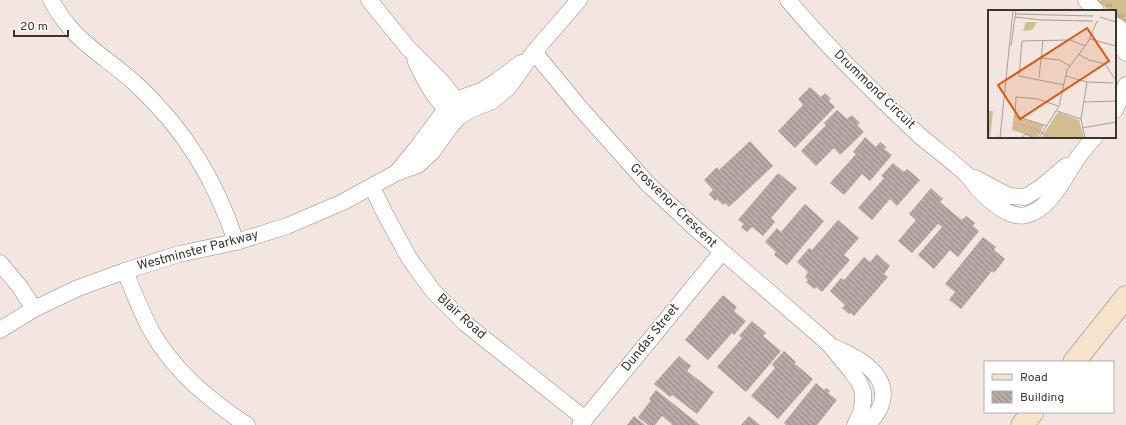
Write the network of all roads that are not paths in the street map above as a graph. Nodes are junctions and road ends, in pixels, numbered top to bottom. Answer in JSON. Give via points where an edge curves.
{"nodes":[{"id":1,"x":51,"y":0,"type":"edge"},
{"id":2,"x":369,"y":0,"type":"edge"},
{"id":3,"x":579,"y":0,"type":"edge"},
{"id":4,"x":788,"y":0,"type":"edge"},
{"id":5,"x":1086,"y":0,"type":"edge"},
{"id":6,"x":1095,"y":10,"type":"edge"},
{"id":7,"x":1116,"y":26,"type":"edge"},
{"id":8,"x":1126,"y":33,"type":"edge"},
{"id":9,"x":1116,"y":40,"type":"edge"},
{"id":10,"x":534,"y":52,"type":"junction"},
{"id":11,"x":1126,"y":53,"type":"edge"},
{"id":12,"x":1126,"y":85,"type":"edge"},
{"id":13,"x":1126,"y":102,"type":"edge"},
{"id":14,"x":454,"y":109,"type":"junction"},
{"id":15,"x":1116,"y":109,"type":"edge"},
{"id":16,"x":1116,"y":110,"type":"edge"},
{"id":17,"x":1093,"y":138,"type":"edge"},
{"id":18,"x":372,"y":187,"type":"junction"},
{"id":19,"x":236,"y":242,"type":"junction"},
{"id":20,"x":722,"y":252,"type":"junction"},
{"id":21,"x":0,"y":263,"type":"edge"},
{"id":22,"x":125,"y":271,"type":"junction"},
{"id":23,"x":1126,"y":297,"type":"edge"},
{"id":24,"x":34,"y":309,"type":"junction"},
{"id":25,"x":0,"y":330,"type":"edge"},
{"id":26,"x":828,"y":343,"type":"junction"},
{"id":27,"x":1075,"y":361,"type":"edge"},
{"id":28,"x":1032,"y":413,"type":"edge"},
{"id":29,"x":582,"y":422,"type":"edge"},
{"id":30,"x":247,"y":425,"type":"edge"},
{"id":31,"x":855,"y":425,"type":"edge"},
{"id":32,"x":867,"y":425,"type":"edge"},
{"id":33,"x":1022,"y":425,"type":"edge"}],
"edges":[{"from":1,"to":19,"type":"street","via":[[72,30],[136,84],[175,125],[215,187]]},
{"from":2,"to":14,"type":"street","via":[[408,48],[430,91]]},
{"from":3,"to":10,"type":"street","name":"Westminster Parkway"},
{"from":4,"to":17,"type":"street","name":"Drummond Circuit","via":[[852,72],[920,136],[966,174],[1009,196],[1025,198],[1040,188],[1080,155]]},
{"from":5,"to":6,"type":"street"},
{"from":7,"to":8,"type":"street"},
{"from":9,"to":11,"type":"street"},
{"from":10,"to":14,"type":"street","name":"Westminster Parkway","via":[[497,81]]},
{"from":10,"to":20,"type":"street","name":"Grosvenor Crescent","via":[[603,135],[648,184]]},
{"from":12,"to":15,"type":"street"},
{"from":13,"to":16,"type":"street"},
{"from":14,"to":18,"type":"street","name":"Westminster Parkway","via":[[450,126],[426,159]]},
{"from":18,"to":19,"type":"street","name":"Westminster Parkway","via":[[312,216]]},
{"from":18,"to":29,"type":"street","name":"Blair Road","via":[[409,258],[433,291],[466,324]]},
{"from":19,"to":22,"type":"street","name":"Westminster Parkway","via":[[179,254]]},
{"from":20,"to":26,"type":"street","name":"Grosvenor Crescent"},
{"from":20,"to":29,"type":"street","name":"Dundas Street"},
{"from":21,"to":24,"type":"street"},
{"from":22,"to":24,"type":"street","name":"Westminster Parkway","via":[[78,288]]},
{"from":22,"to":30,"type":"street","via":[[152,332],[174,362],[203,393]]},
{"from":23,"to":27,"type":"main road"},
{"from":24,"to":25,"type":"street","name":"Westminster Parkway"},
{"from":26,"to":31,"type":"street","name":"Grosvenor Crescent","via":[[852,372],[863,392],[861,412]]},
{"from":26,"to":32,"type":"street","name":"Grosvenor Crescent","via":[[866,364],[878,376],[884,391],[882,404]]},
{"from":28,"to":33,"type":"main road"}]}
